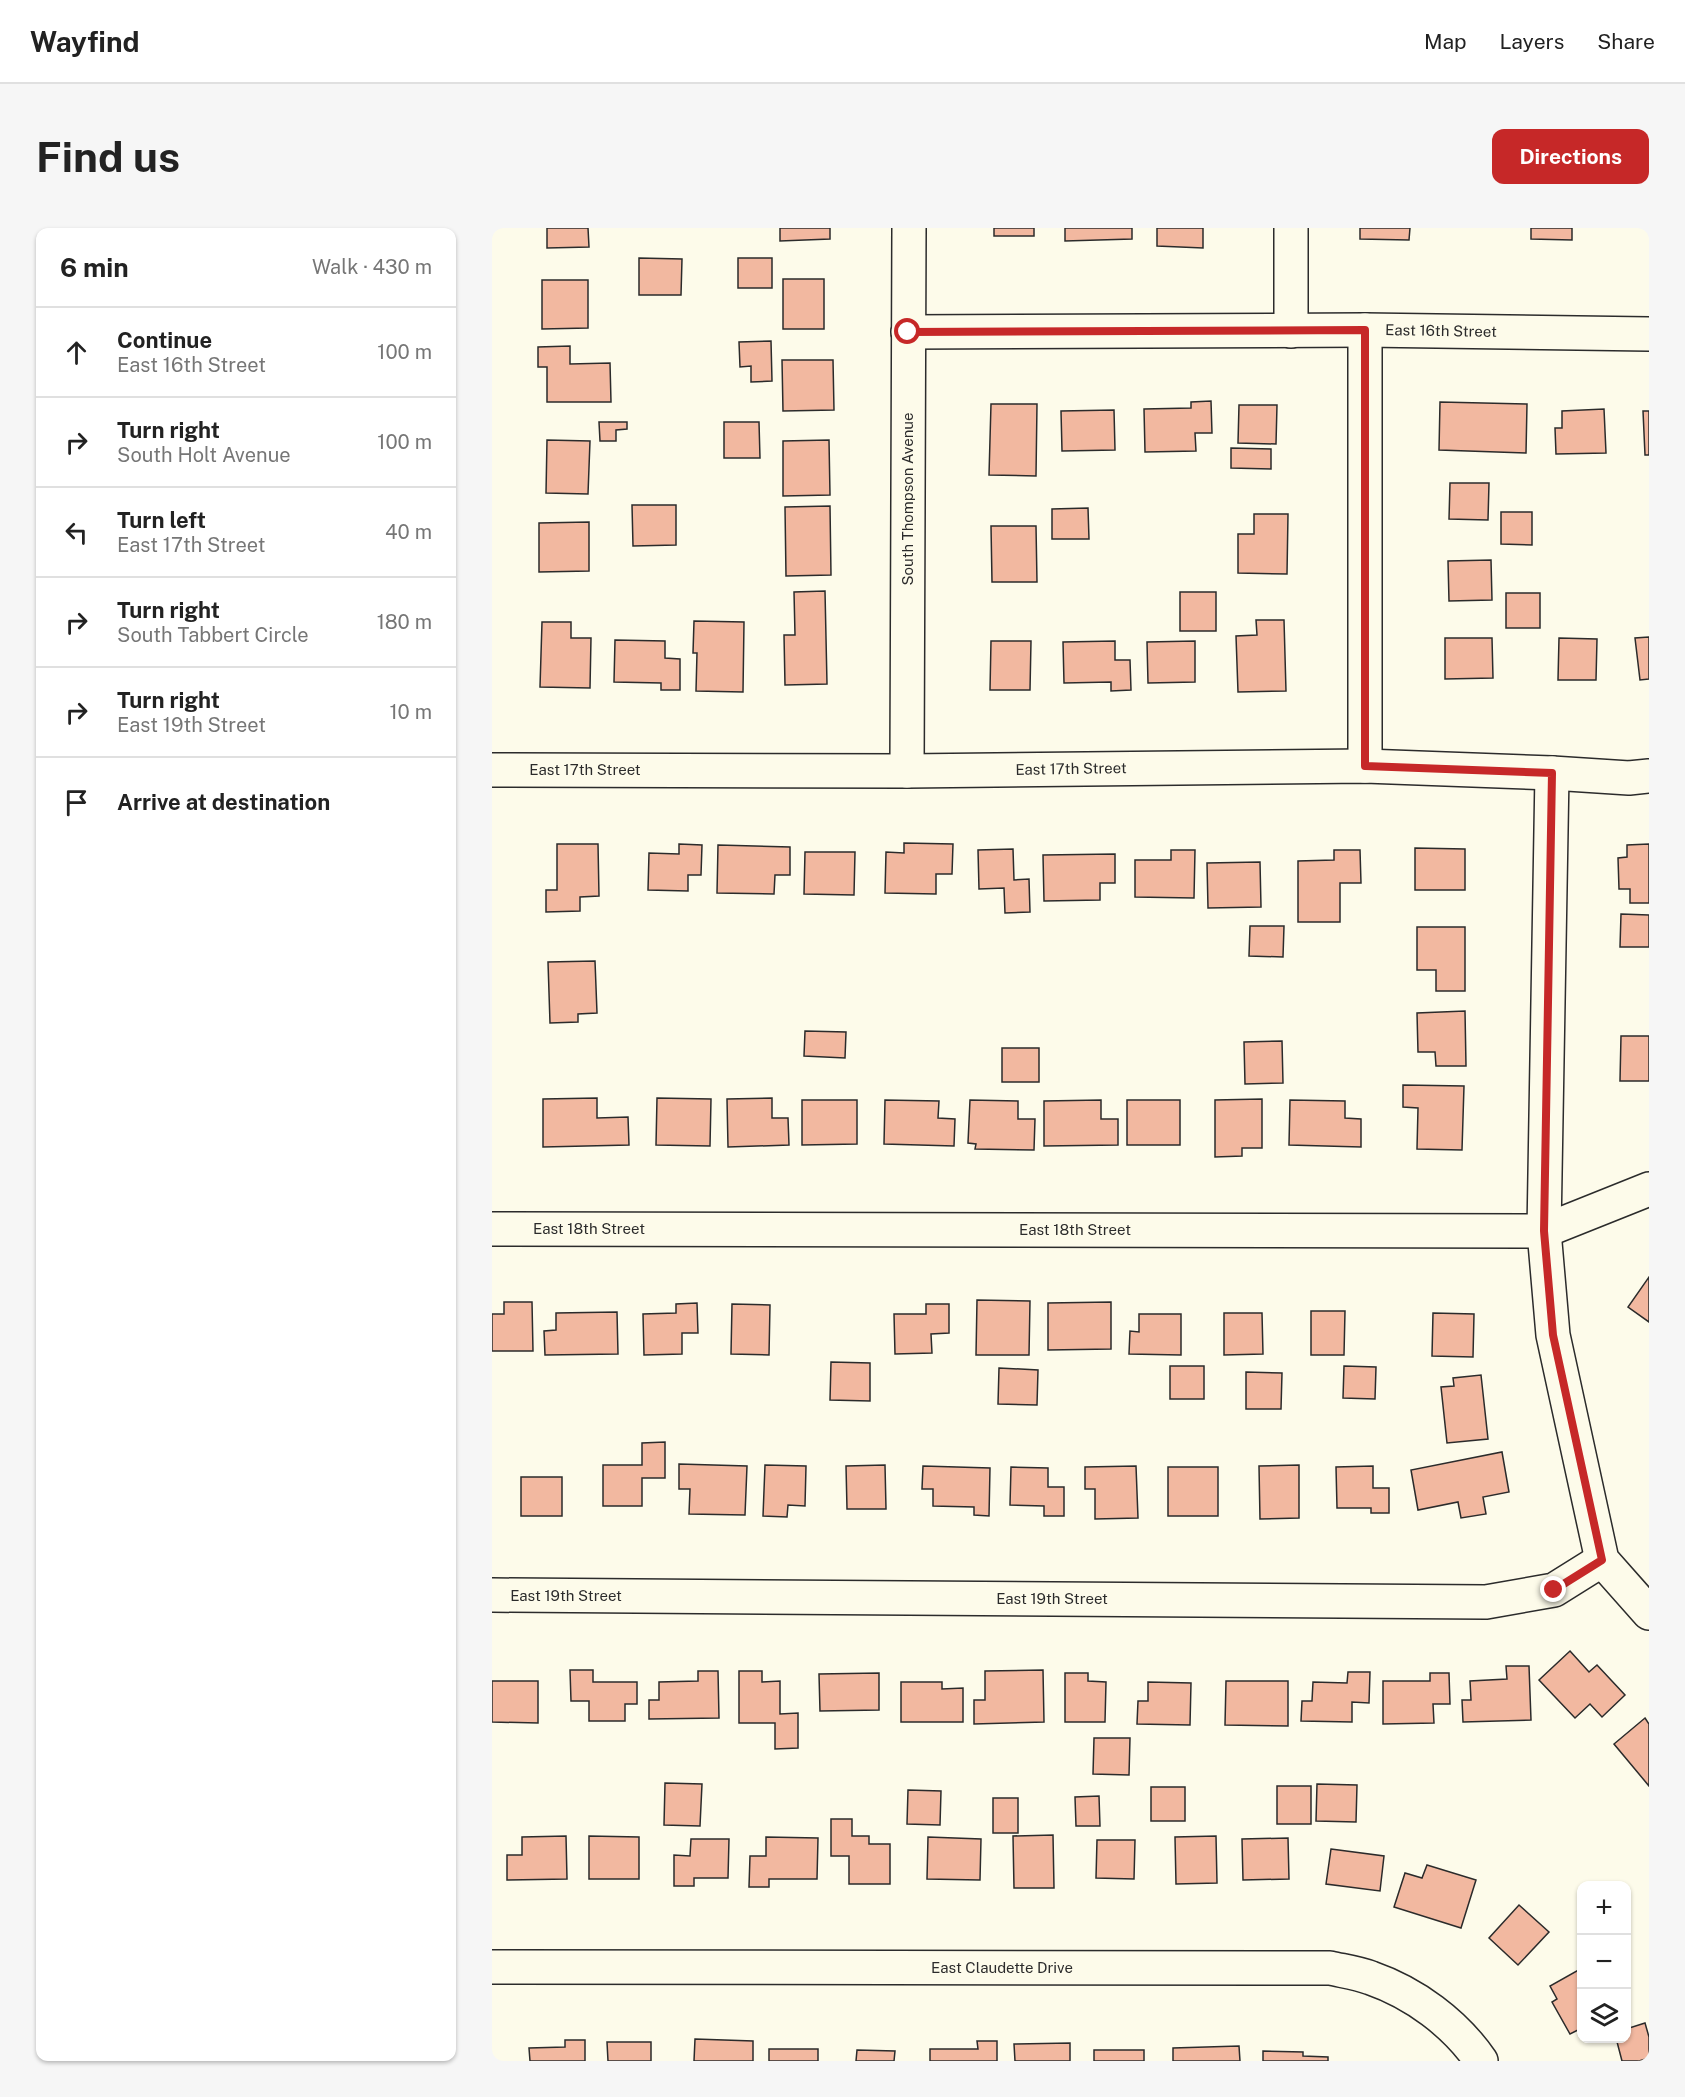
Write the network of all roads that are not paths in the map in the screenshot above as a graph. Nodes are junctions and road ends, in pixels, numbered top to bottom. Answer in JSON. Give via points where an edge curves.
{"nodes":[{"id":1,"x":909,"y":228,"type":"edge"},
{"id":2,"x":1291,"y":228,"type":"edge"},
{"id":3,"x":1365,"y":330,"type":"junction"},
{"id":4,"x":1291,"y":331,"type":"junction"},
{"id":5,"x":908,"y":332,"type":"junction"},
{"id":6,"x":1649,"y":334,"type":"edge"},
{"id":7,"x":1365,"y":766,"type":"junction"},
{"id":8,"x":492,"y":770,"type":"edge"},
{"id":9,"x":907,"y":771,"type":"junction"},
{"id":10,"x":1552,"y":773,"type":"junction"},
{"id":11,"x":1649,"y":776,"type":"edge"},
{"id":12,"x":1649,"y":1189,"type":"edge"},
{"id":13,"x":492,"y":1228,"type":"edge"},
{"id":14,"x":1544,"y":1231,"type":"junction"},
{"id":15,"x":1602,"y":1560,"type":"junction"},
{"id":16,"x":492,"y":1595,"type":"edge"},
{"id":17,"x":1649,"y":1613,"type":"edge"},
{"id":18,"x":492,"y":1967,"type":"edge"},
{"id":19,"x":1481,"y":2061,"type":"edge"}],
"edges":[{"from":1,"to":5,"type":"street","name":"South Thompson Avenue"},
{"from":2,"to":4,"type":"street"},
{"from":3,"to":4,"type":"street","name":"East 16th Street"},
{"from":3,"to":6,"type":"street","name":"East 16th Street"},
{"from":3,"to":7,"type":"street"},
{"from":4,"to":5,"type":"street","name":"East 16th Street"},
{"from":5,"to":9,"type":"street","name":"South Thompson Avenue"},
{"from":7,"to":9,"type":"street","name":"East 17th Street"},
{"from":7,"to":10,"type":"street","name":"East 17th Street"},
{"from":8,"to":9,"type":"street","name":"East 17th Street"},
{"from":10,"to":11,"type":"street","name":"East 17th Street"},
{"from":10,"to":14,"type":"street"},
{"from":12,"to":14,"type":"street","name":"East 18th Street"},
{"from":13,"to":14,"type":"street","name":"East 18th Street"},
{"from":14,"to":15,"type":"street","via":[[1553,1335]]},
{"from":15,"to":16,"type":"street","name":"East 19th Street","via":[[1554,1590],[1486,1602]]},
{"from":15,"to":17,"type":"street"},
{"from":18,"to":19,"type":"street","name":"East Claudette Drive","via":[[1330,1968],[1371,1977],[1411,1997],[1443,2019]]}]}
